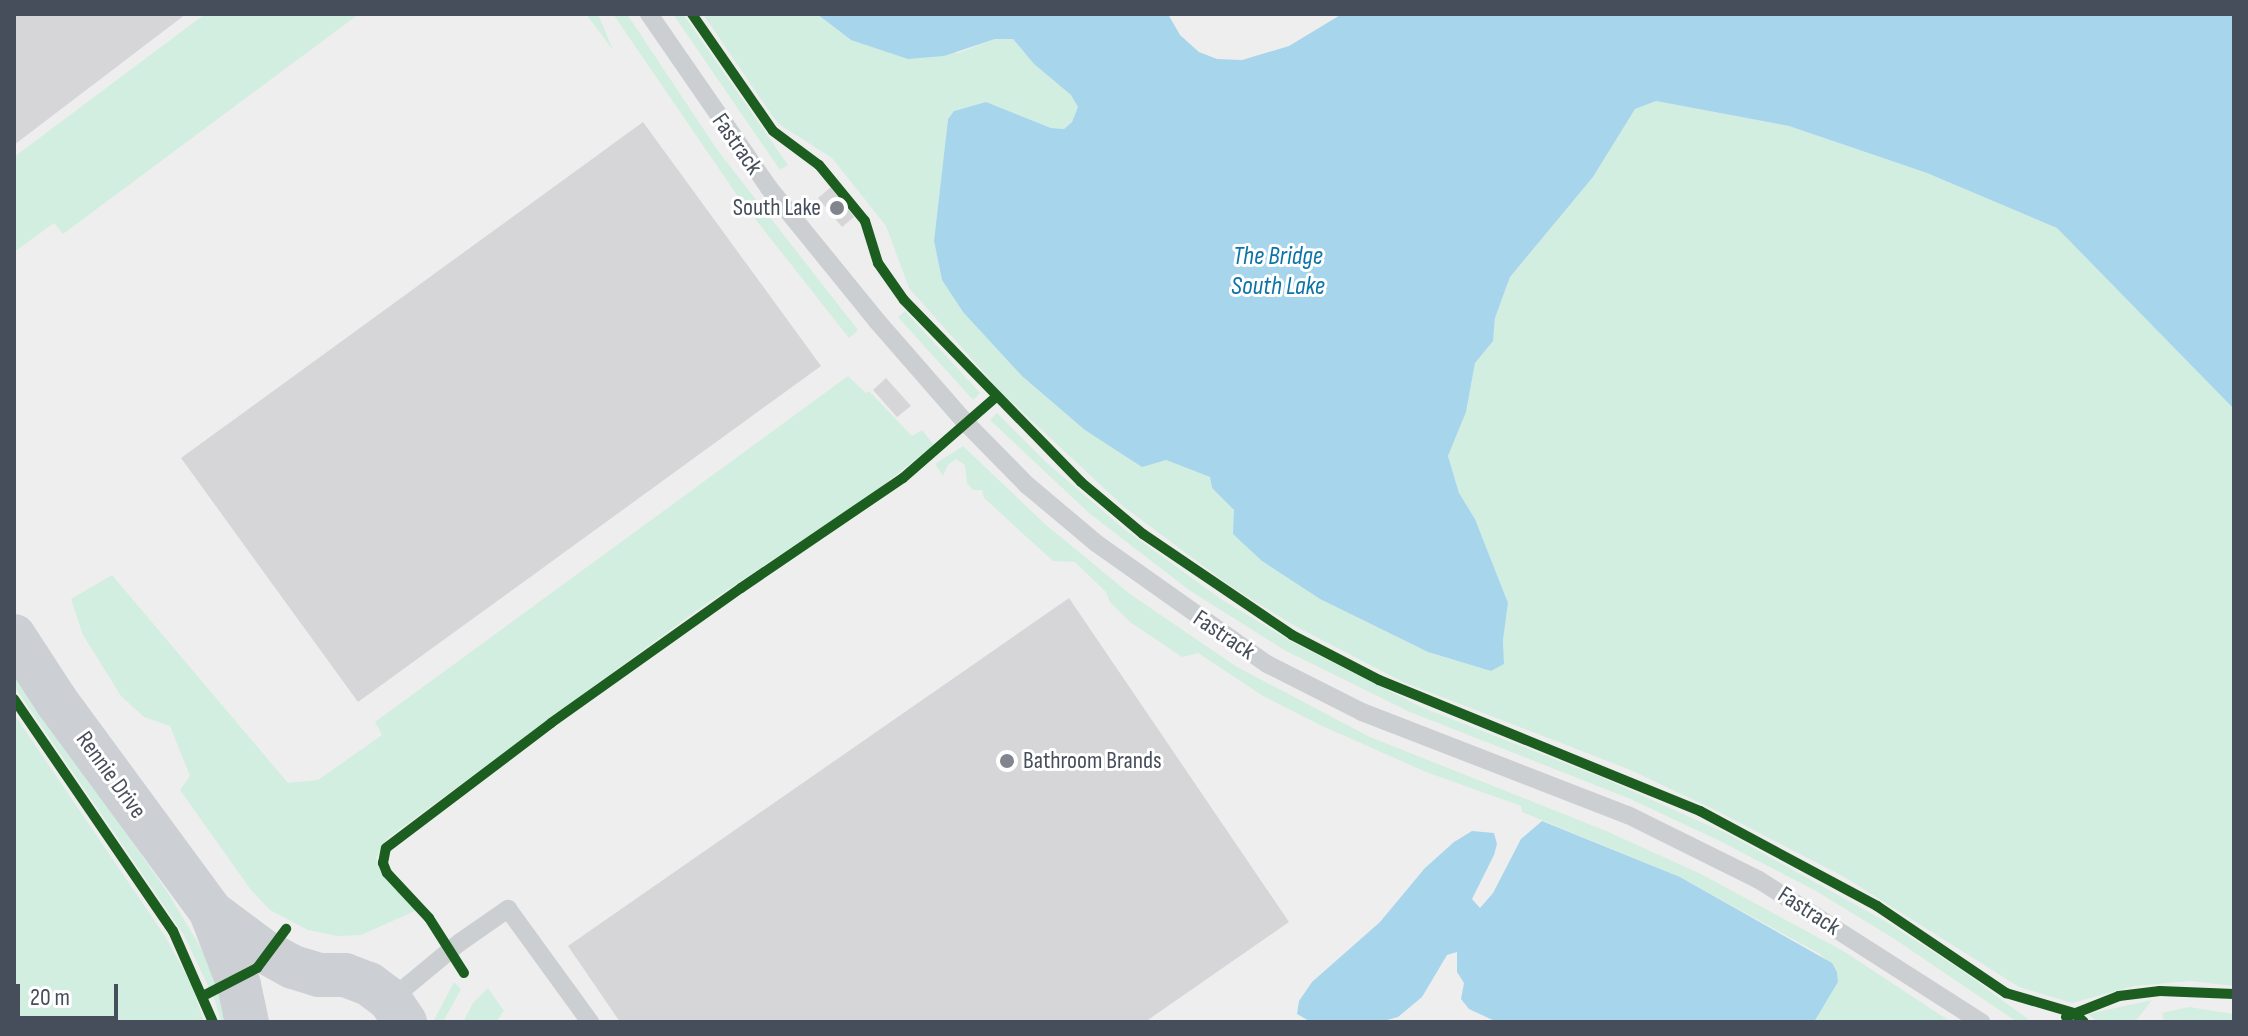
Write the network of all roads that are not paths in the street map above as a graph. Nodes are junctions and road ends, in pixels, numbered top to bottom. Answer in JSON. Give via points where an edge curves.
{"nodes":[{"id":1,"x":649,"y":14,"type":"edge"},
{"id":2,"x":14,"y":636,"type":"edge"},
{"id":3,"x":211,"y":912,"type":"junction"},
{"id":4,"x":319,"y":975,"type":"junction"},
{"id":5,"x":397,"y":1011,"type":"edge"},
{"id":6,"x":247,"y":1022,"type":"edge"},
{"id":7,"x":254,"y":1022,"type":"edge"},
{"id":8,"x":590,"y":1022,"type":"edge"},
{"id":9,"x":1981,"y":1022,"type":"edge"}],
"edges":[{"from":1,"to":9,"type":"lane","name":"Fastrack","via":[[769,188],[877,321],[1027,485],[1108,552],[1267,664],[1362,712],[1628,815],[1746,873]]},
{"from":2,"to":3,"type":"street","name":"Rennie Drive"},
{"from":3,"to":4,"type":"street","name":"Rennie Drive","via":[[262,950]]},
{"from":3,"to":6,"type":"street","name":"Rennie Drive"},
{"from":4,"to":5,"type":"street","name":"Rennie Drive","via":[[345,975],[369,984]]},
{"from":4,"to":7,"type":"street","name":"Rennie Drive","via":[[275,993]]},
{"from":5,"to":8,"type":"lane","via":[[459,943],[508,909]]}]}
